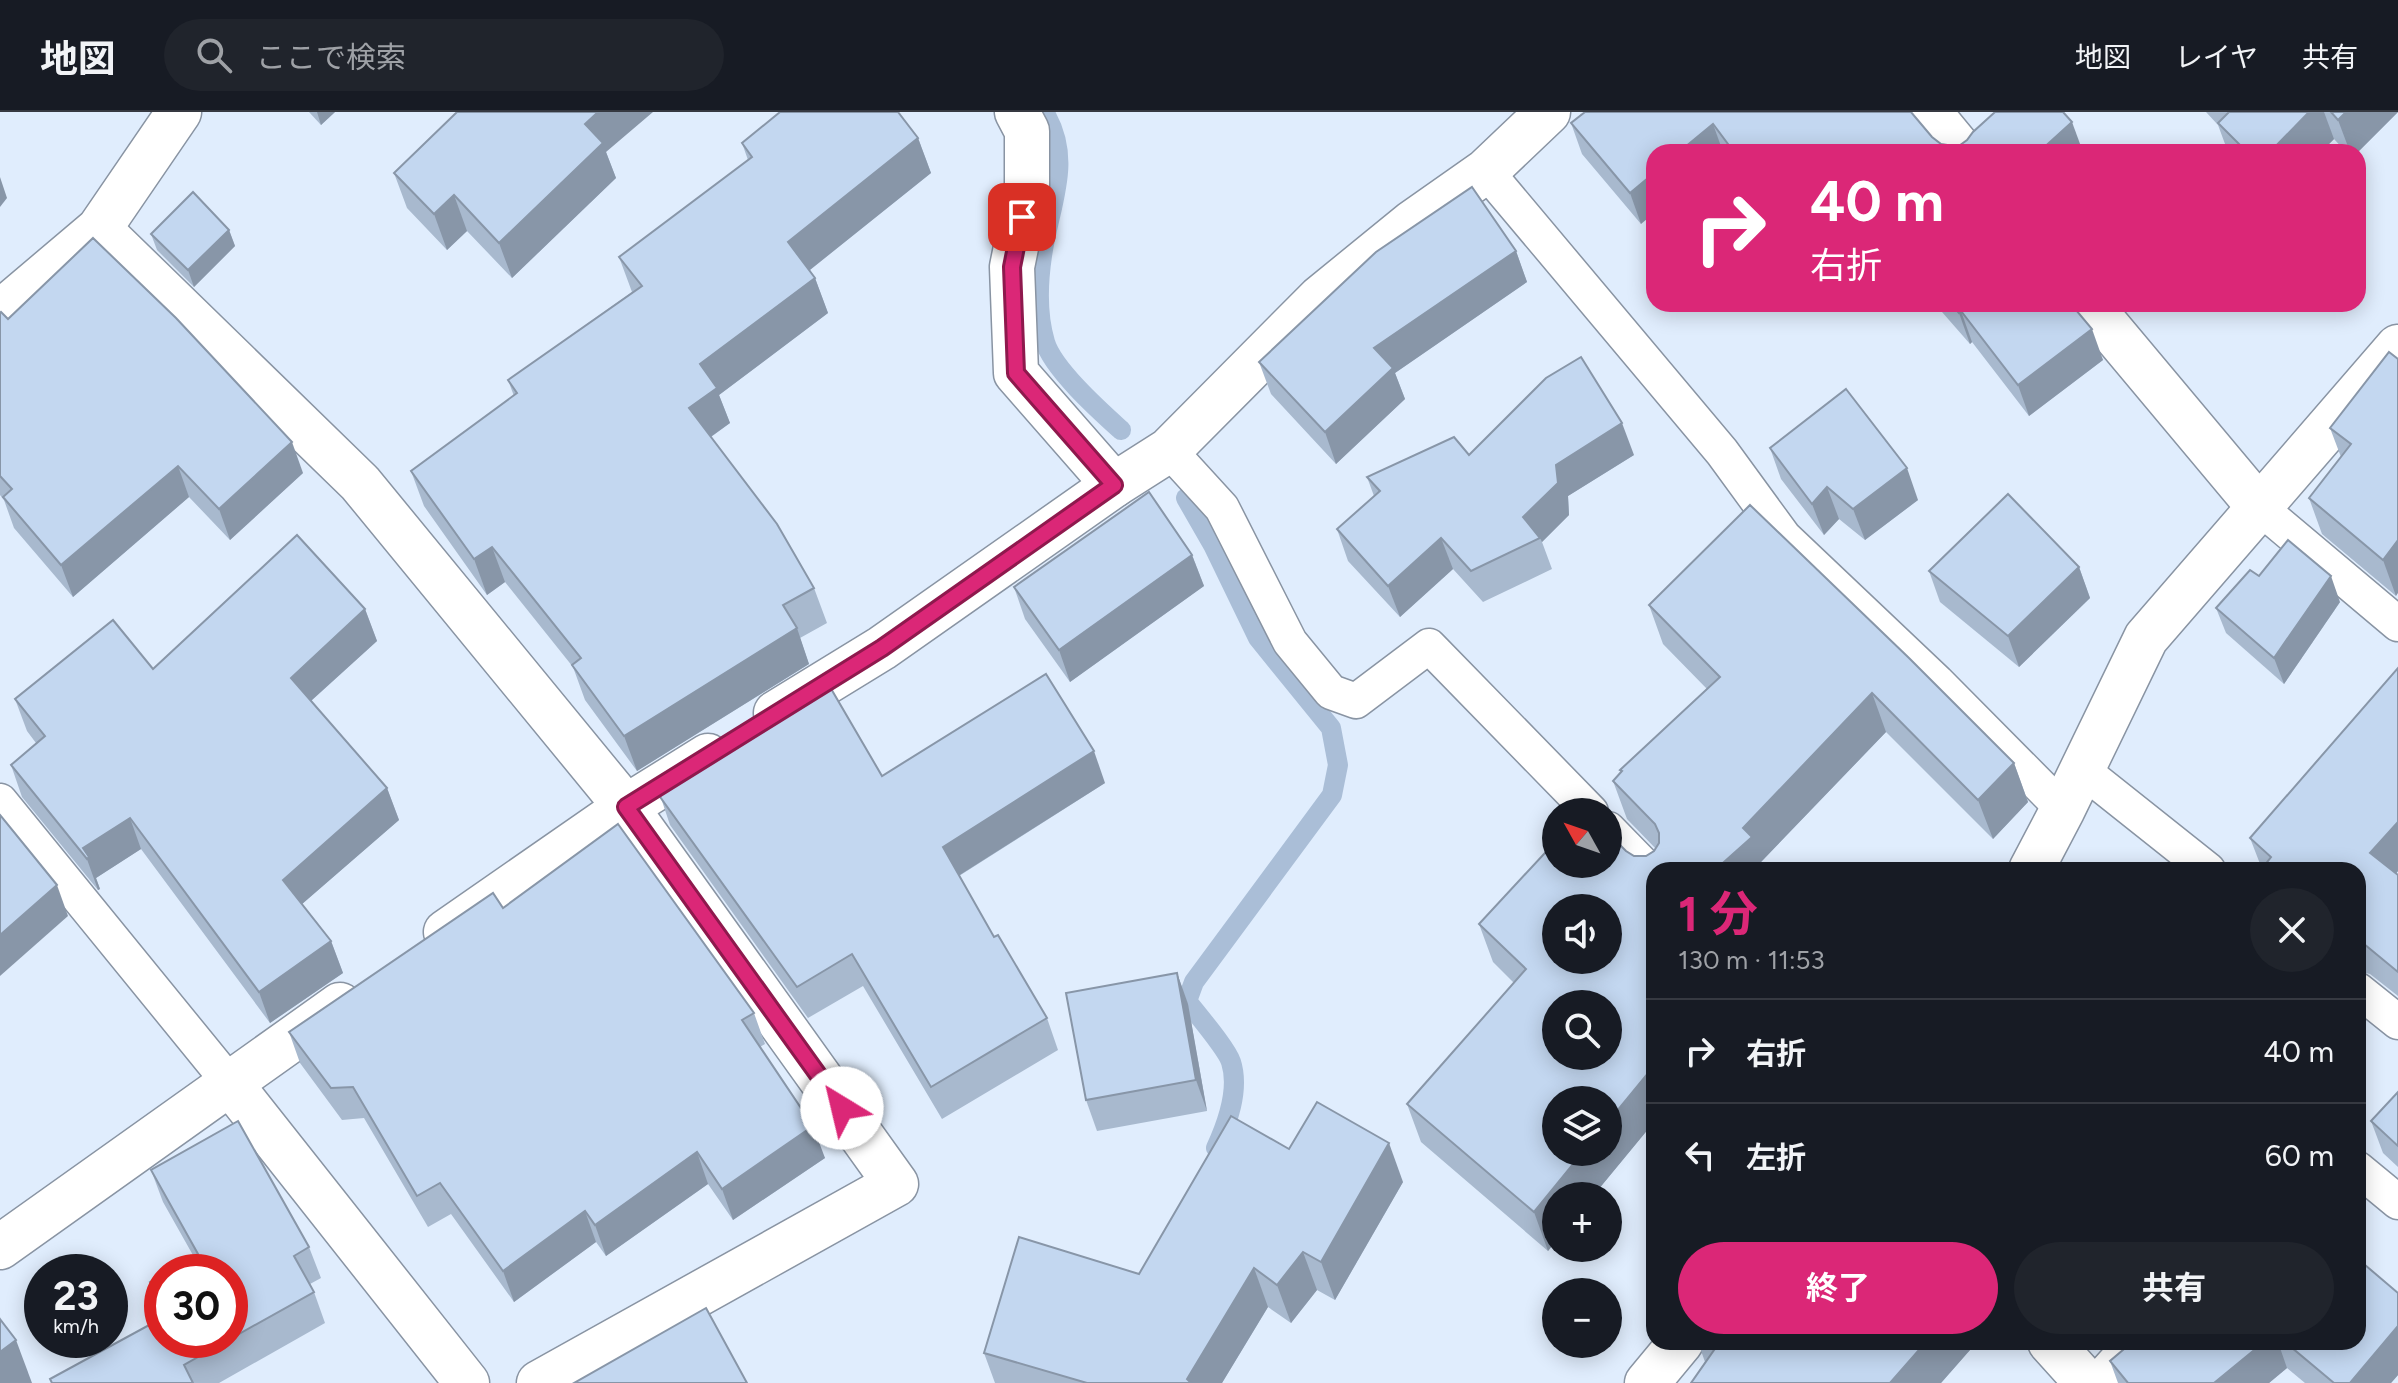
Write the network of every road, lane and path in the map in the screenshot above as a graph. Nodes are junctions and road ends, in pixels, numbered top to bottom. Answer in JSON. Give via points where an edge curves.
{"nodes":[{"id":1,"x":179,"y":112,"type":"edge"},
{"id":2,"x":1017,"y":112,"type":"edge"},
{"id":3,"x":1548,"y":112,"type":"edge"},
{"id":4,"x":1929,"y":112,"type":"edge"},
{"id":5,"x":1955,"y":144,"type":"edge"},
{"id":6,"x":1486,"y":171,"type":"junction"},
{"id":7,"x":99,"y":229,"type":"junction"},
{"id":8,"x":0,"y":310,"type":"edge"},
{"id":9,"x":2096,"y":312,"type":"edge"},
{"id":10,"x":2398,"y":347,"type":"edge"},
{"id":11,"x":1169,"y":450,"type":"junction"},
{"id":12,"x":1114,"y":485,"type":"junction"},
{"id":13,"x":2259,"y":507,"type":"junction"},
{"id":14,"x":2398,"y":624,"type":"edge"},
{"id":15,"x":2081,"y":769,"type":"junction"},
{"id":16,"x":1577,"y":798,"type":"edge"},
{"id":17,"x":0,"y":801,"type":"edge"},
{"id":18,"x":626,"y":807,"type":"junction"},
{"id":19,"x":2063,"y":809,"type":"junction"},
{"id":20,"x":1622,"y":843,"type":"edge"},
{"id":21,"x":2035,"y":862,"type":"edge"},
{"id":22,"x":2198,"y":862,"type":"edge"},
{"id":23,"x":1646,"y":868,"type":"edge"},
{"id":24,"x":408,"y":958,"type":"edge"},
{"id":25,"x":370,"y":984,"type":"edge"},
{"id":26,"x":2366,"y":996,"type":"edge"},
{"id":27,"x":2398,"y":1022,"type":"edge"},
{"id":28,"x":229,"y":1082,"type":"junction"},
{"id":29,"x":2366,"y":1176,"type":"edge"},
{"id":30,"x":2398,"y":1202,"type":"edge"},
{"id":31,"x":0,"y":1247,"type":"edge"},
{"id":32,"x":1674,"y":1350,"type":"edge"},
{"id":33,"x":2057,"y":1350,"type":"edge"},
{"id":34,"x":2126,"y":1350,"type":"edge"},
{"id":35,"x":467,"y":1383,"type":"edge"},
{"id":36,"x":539,"y":1383,"type":"edge"},
{"id":37,"x":1647,"y":1383,"type":"edge"},
{"id":38,"x":2087,"y":1383,"type":"edge"},
{"id":39,"x":2096,"y":1383,"type":"edge"}],
"edges":[{"from":1,"to":7,"type":"street"},
{"from":2,"to":12,"type":"street","via":[[1027,131],[1027,193],[1012,267],[1016,373]]},
{"from":3,"to":6,"type":"street"},
{"from":4,"to":5,"type":"street"},
{"from":6,"to":11,"type":"street","via":[[1320,298]]},
{"from":6,"to":19,"type":"lane","via":[[1722,452],[1784,537]]},
{"from":7,"to":8,"type":"street"},
{"from":7,"to":18,"type":"street","via":[[360,483]]},
{"from":9,"to":13,"type":"street"},
{"from":10,"to":13,"type":"street"},
{"from":11,"to":12,"type":"street"},
{"from":11,"to":16,"type":"lane","via":[[1222,508],[1290,642],[1331,692],[1356,701],[1429,646]]},
{"from":12,"to":18,"type":"street","via":[[882,648]]},
{"from":13,"to":14,"type":"lane"},
{"from":13,"to":15,"type":"street","via":[[2146,638]]},
{"from":15,"to":19,"type":"street"},
{"from":15,"to":22,"type":"lane"},
{"from":17,"to":28,"type":"lane"},
{"from":18,"to":24,"type":"street"},
{"from":18,"to":36,"type":"street","via":[[896,1184]]},
{"from":19,"to":21,"type":"street"},
{"from":20,"to":23,"type":"lane"},
{"from":25,"to":28,"type":"street"},
{"from":26,"to":27,"type":"lane"},
{"from":28,"to":31,"type":"street"},
{"from":28,"to":35,"type":"street"},
{"from":29,"to":30,"type":"lane"},
{"from":32,"to":37,"type":"street"},
{"from":33,"to":38,"type":"street"},
{"from":34,"to":39,"type":"lane"}]}
